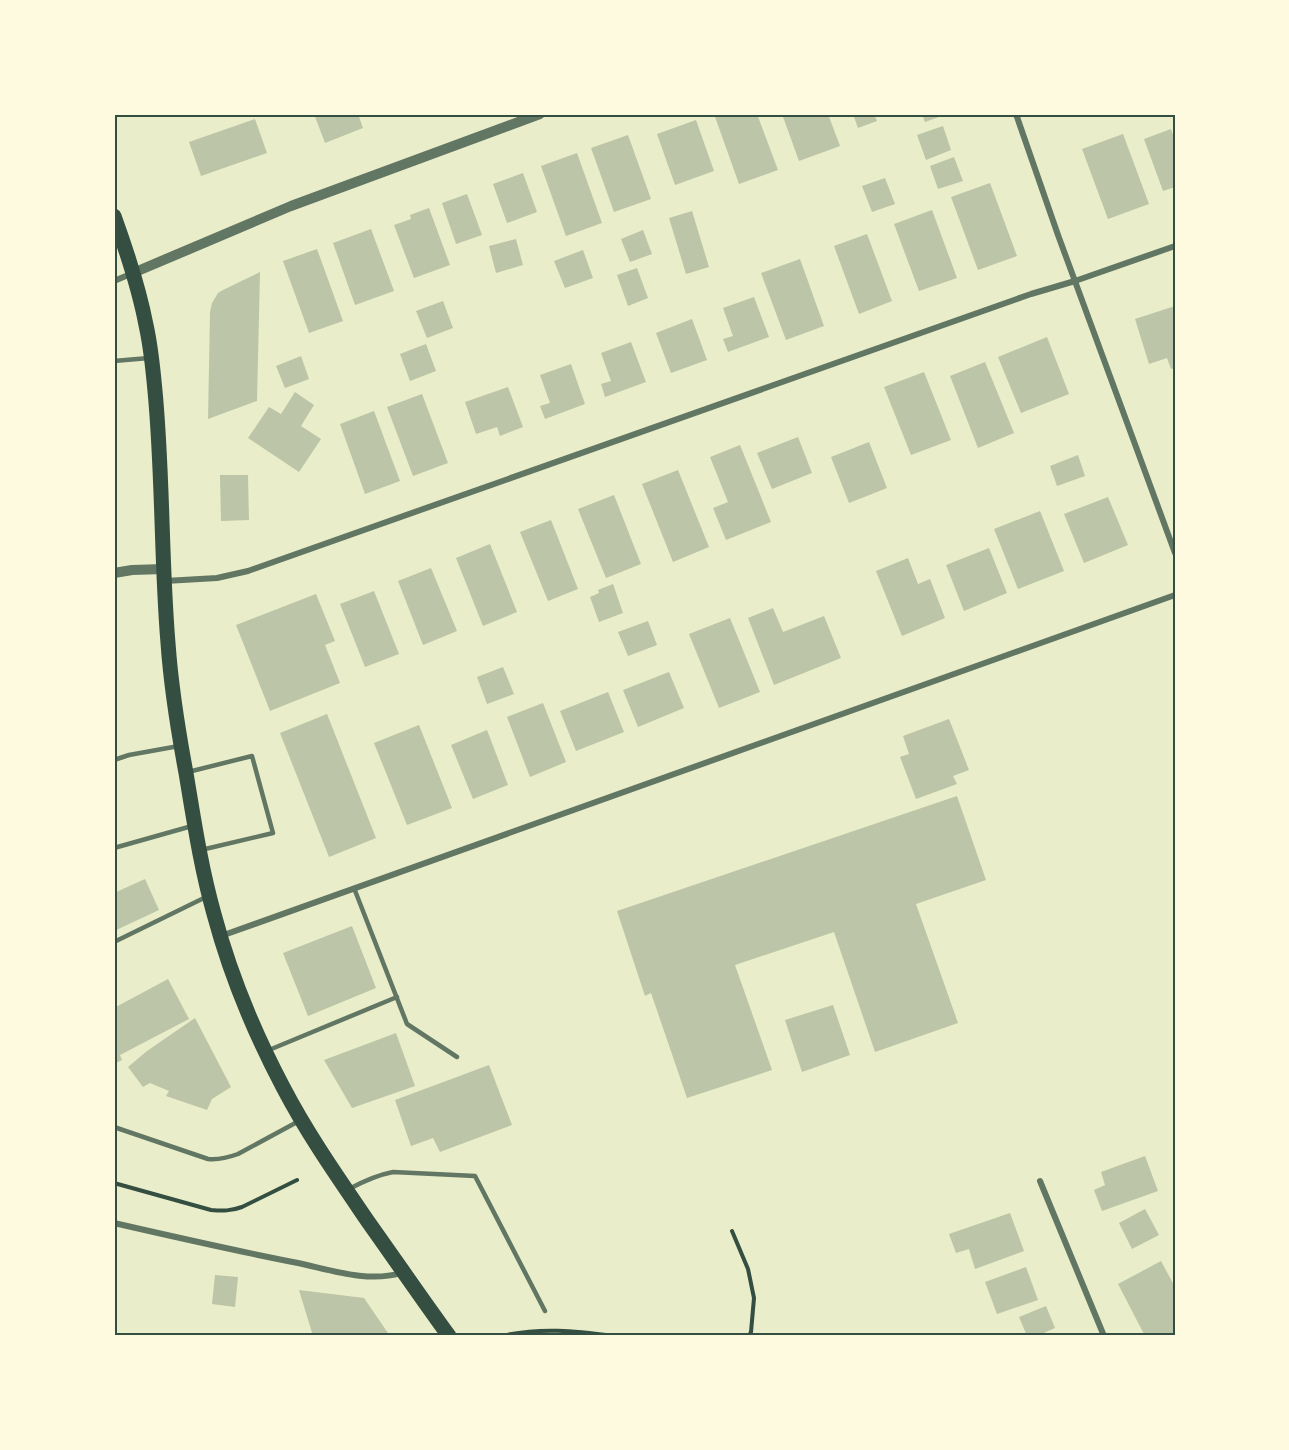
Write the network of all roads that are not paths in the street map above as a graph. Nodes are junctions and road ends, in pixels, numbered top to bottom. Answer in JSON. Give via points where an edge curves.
{"nodes":[{"id":1,"x":540,"y":114,"type":"edge"},
{"id":2,"x":1016,"y":114,"type":"edge"},
{"id":3,"x":114,"y":216,"type":"edge"},
{"id":4,"x":1175,"y":246,"type":"edge"},
{"id":5,"x":133,"y":273,"type":"junction"},
{"id":6,"x":1075,"y":280,"type":"junction"},
{"id":7,"x":114,"y":281,"type":"edge"},
{"id":8,"x":151,"y":357,"type":"junction"},
{"id":9,"x":114,"y":361,"type":"edge"},
{"id":10,"x":1175,"y":553,"type":"edge"},
{"id":11,"x":114,"y":573,"type":"edge"},
{"id":12,"x":164,"y":575,"type":"junction"},
{"id":13,"x":1175,"y":595,"type":"edge"},
{"id":14,"x":180,"y":745,"type":"junction"},
{"id":15,"x":114,"y":760,"type":"edge"},
{"id":16,"x":185,"y":772,"type":"junction"},
{"id":17,"x":194,"y":825,"type":"junction"},
{"id":18,"x":114,"y":848,"type":"edge"},
{"id":19,"x":199,"y":851,"type":"junction"},
{"id":20,"x":354,"y":888,"type":"junction"},
{"id":21,"x":209,"y":896,"type":"junction"},
{"id":22,"x":220,"y":936,"type":"junction"},
{"id":23,"x":114,"y":942,"type":"edge"},
{"id":24,"x":397,"y":997,"type":"junction"},
{"id":25,"x":265,"y":1051,"type":"junction"},
{"id":26,"x":456,"y":1057,"type":"dead end"},
{"id":27,"x":301,"y":1119,"type":"junction"},
{"id":28,"x":114,"y":1127,"type":"edge"},
{"id":29,"x":1040,"y":1181,"type":"dead end"},
{"id":30,"x":347,"y":1191,"type":"junction"},
{"id":31,"x":114,"y":1223,"type":"edge"},
{"id":32,"x":404,"y":1272,"type":"junction"},
{"id":33,"x":545,"y":1311,"type":"dead end"},
{"id":34,"x":449,"y":1336,"type":"edge"},
{"id":35,"x":1104,"y":1336,"type":"edge"}],
"edges":[{"from":1,"to":5,"type":"street","via":[[291,206]]},
{"from":2,"to":6,"type":"street"},
{"from":3,"to":5,"type":"main road"},
{"from":4,"to":6,"type":"street"},
{"from":5,"to":7,"type":"street"},
{"from":5,"to":8,"type":"main road"},
{"from":6,"to":10,"type":"street"},
{"from":6,"to":12,"type":"street","via":[[248,571],[217,578]]},
{"from":8,"to":9,"type":"lane"},
{"from":8,"to":12,"type":"main road"},
{"from":11,"to":12,"type":"street","via":[[132,570]]},
{"from":12,"to":14,"type":"main road"},
{"from":13,"to":20,"type":"street"},
{"from":14,"to":15,"type":"lane"},
{"from":14,"to":16,"type":"main road"},
{"from":16,"to":17,"type":"main road"},
{"from":16,"to":19,"type":"lane","via":[[252,756],[273,833]]},
{"from":17,"to":18,"type":"lane"},
{"from":17,"to":19,"type":"main road"},
{"from":19,"to":21,"type":"main road"},
{"from":20,"to":22,"type":"street"},
{"from":20,"to":24,"type":"lane"},
{"from":21,"to":22,"type":"main road"},
{"from":21,"to":23,"type":"lane"},
{"from":22,"to":25,"type":"main road"},
{"from":24,"to":25,"type":"lane"},
{"from":24,"to":26,"type":"lane","via":[[407,1024]]},
{"from":25,"to":27,"type":"main road"},
{"from":27,"to":28,"type":"lane","via":[[238,1154],[218,1160]]},
{"from":27,"to":30,"type":"main road"},
{"from":29,"to":35,"type":"street"},
{"from":30,"to":32,"type":"main road"},
{"from":30,"to":33,"type":"lane","via":[[369,1178],[393,1172],[475,1176]]},
{"from":31,"to":32,"type":"street","via":[[364,1276]]},
{"from":32,"to":34,"type":"main road"}]}
